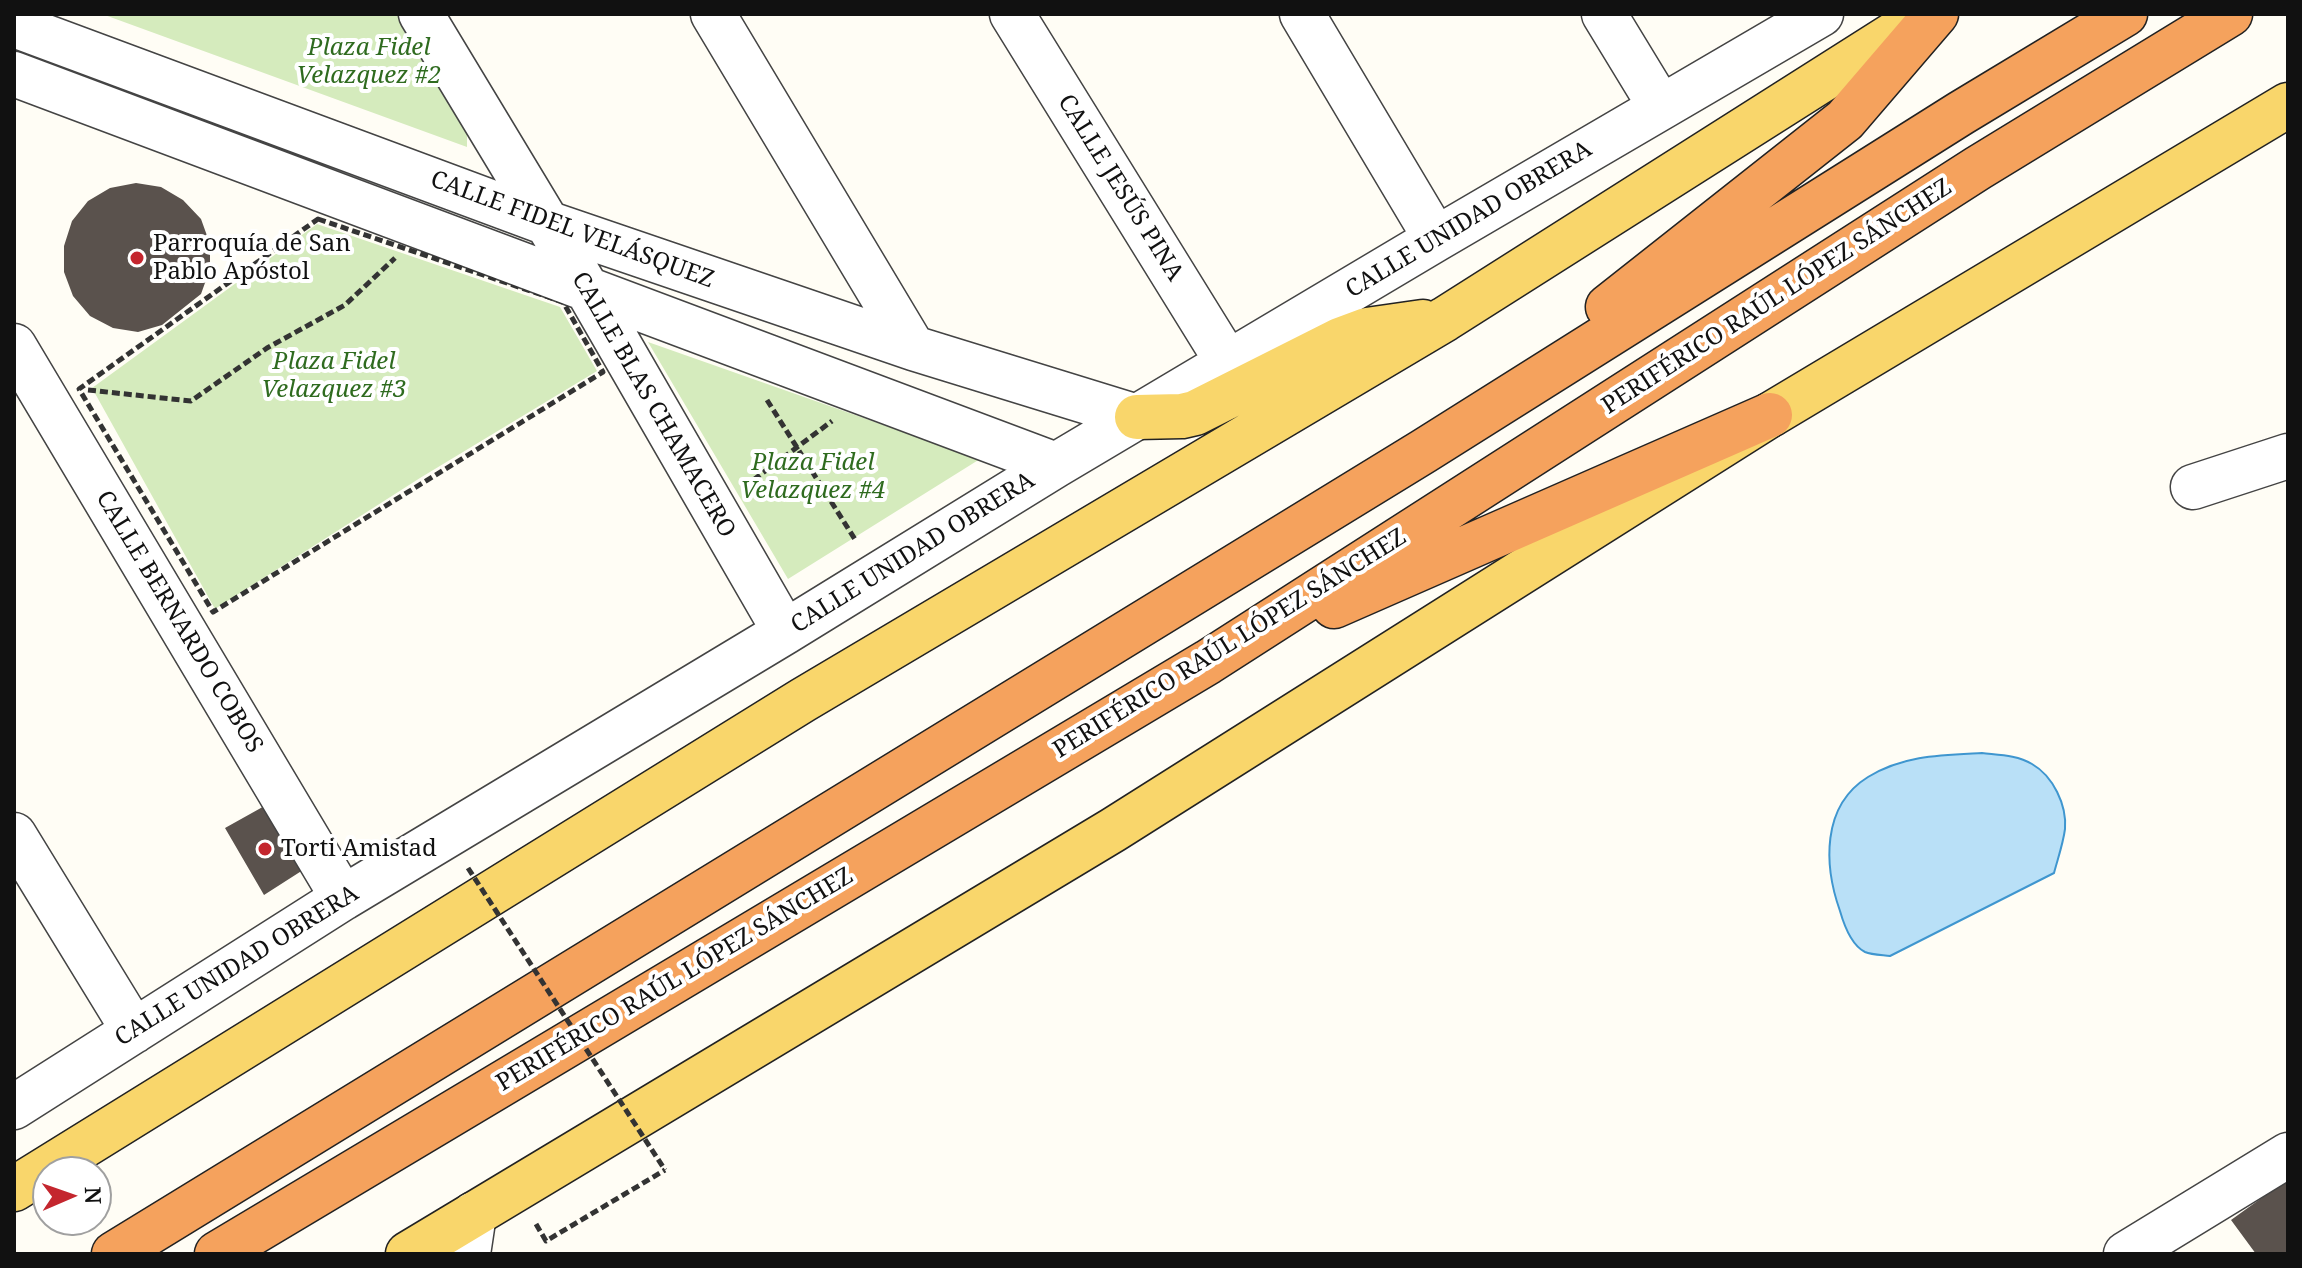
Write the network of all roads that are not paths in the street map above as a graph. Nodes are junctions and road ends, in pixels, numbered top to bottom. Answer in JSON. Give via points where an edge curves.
{"nodes":[{"id":1,"x":421,"y":14,"type":"edge"},
{"id":2,"x":713,"y":14,"type":"edge"},
{"id":3,"x":1012,"y":14,"type":"edge"},
{"id":4,"x":1302,"y":14,"type":"edge"},
{"id":5,"x":1604,"y":14,"type":"edge"},
{"id":6,"x":1821,"y":14,"type":"edge"},
{"id":7,"x":1926,"y":14,"type":"edge"},
{"id":8,"x":1936,"y":14,"type":"edge"},
{"id":9,"x":2125,"y":14,"type":"edge"},
{"id":10,"x":2230,"y":14,"type":"edge"},
{"id":11,"x":14,"y":25,"type":"edge"},
{"id":12,"x":14,"y":74,"type":"edge"},
{"id":13,"x":2288,"y":105,"type":"edge"},
{"id":14,"x":1660,"y":106,"type":"junction"},
{"id":15,"x":547,"y":223,"type":"junction"},
{"id":16,"x":1436,"y":239,"type":"junction"},
{"id":17,"x":587,"y":289,"type":"junction"},
{"id":18,"x":1445,"y":319,"type":"junction"},
{"id":19,"x":14,"y":346,"type":"edge"},
{"id":20,"x":913,"y":348,"type":"junction"},
{"id":21,"x":1228,"y":363,"type":"junction"},
{"id":22,"x":1770,"y":415,"type":"junction"},
{"id":23,"x":1137,"y":417,"type":"junction"},
{"id":24,"x":1424,"y":451,"type":"junction"},
{"id":25,"x":2288,"y":456,"type":"edge"},
{"id":26,"x":1056,"y":465,"type":"junction"},
{"id":27,"x":2193,"y":487,"type":"dead end"},
{"id":28,"x":785,"y":632,"type":"junction"},
{"id":29,"x":1208,"y":662,"type":"junction"},
{"id":30,"x":14,"y":835,"type":"edge"},
{"id":31,"x":343,"y":898,"type":"junction"},
{"id":32,"x":134,"y":1031,"type":"junction"},
{"id":33,"x":14,"y":1107,"type":"edge"},
{"id":34,"x":2288,"y":1155,"type":"edge"},
{"id":35,"x":14,"y":1189,"type":"edge"},
{"id":36,"x":471,"y":1234,"type":"edge"},
{"id":37,"x":114,"y":1254,"type":"edge"},
{"id":38,"x":217,"y":1254,"type":"edge"},
{"id":39,"x":408,"y":1254,"type":"edge"},
{"id":40,"x":2126,"y":1254,"type":"edge"}],
"edges":[{"from":1,"to":15,"type":"street","name":"CALLE BLAS CHAMACERO"},
{"from":2,"to":20,"type":"street"},
{"from":3,"to":21,"type":"street","name":"CALLE JESÚS PINA"},
{"from":4,"to":16,"type":"street"},
{"from":5,"to":14,"type":"street"},
{"from":6,"to":14,"type":"street","name":"CALLE UNIDAD OBRERA"},
{"from":7,"to":18,"type":"main road"},
{"from":8,"to":24,"type":"highway","via":[[1845,120]]},
{"from":9,"to":24,"type":"highway"},
{"from":10,"to":29,"type":"highway","name":"PERIFÉRICO RAÚL LÓPEZ SÁNCHEZ","via":[[1978,168]]},
{"from":11,"to":15,"type":"street","name":"CALLE FIDEL VELÁSQUEZ"},
{"from":12,"to":17,"type":"street","name":"CALLE FIDEL VELÁSQUEZ"},
{"from":13,"to":22,"type":"main road"},
{"from":14,"to":16,"type":"street","name":"CALLE UNIDAD OBRERA"},
{"from":15,"to":17,"type":"street","name":"CALLE BLAS CHAMACERO"},
{"from":15,"to":20,"type":"street","name":"CALLE FIDEL VELÁSQUEZ"},
{"from":16,"to":21,"type":"street","name":"CALLE UNIDAD OBRERA"},
{"from":17,"to":26,"type":"street","name":"CALLE FIDEL VELÁSQUEZ"},
{"from":17,"to":28,"type":"street","name":"CALLE BLAS CHAMACERO"},
{"from":18,"to":23,"type":"main road","via":[[1367,330],[1340,340],[1195,413]]},
{"from":18,"to":35,"type":"main road","via":[[803,700]]},
{"from":19,"to":31,"type":"street","name":"CALLE BERNARDO COBOS"},
{"from":20,"to":23,"type":"street","name":"CALLE FIDEL VELÁSQUEZ"},
{"from":21,"to":23,"type":"street","name":"CALLE UNIDAD OBRERA"},
{"from":22,"to":29,"type":"highway"},
{"from":22,"to":36,"type":"main road","via":[[1113,830],[516,1189]]},
{"from":23,"to":26,"type":"street","name":"CALLE UNIDAD OBRERA"},
{"from":24,"to":37,"type":"highway"},
{"from":25,"to":27,"type":"street"},
{"from":26,"to":28,"type":"street","name":"CALLE UNIDAD OBRERA"},
{"from":28,"to":31,"type":"street","name":"CALLE UNIDAD OBRERA"},
{"from":29,"to":38,"type":"highway","name":"PERIFÉRICO RAÚL LÓPEZ SÁNCHEZ"},
{"from":30,"to":32,"type":"street"},
{"from":31,"to":32,"type":"street","name":"CALLE UNIDAD OBRERA"},
{"from":32,"to":33,"type":"street","name":"CALLE UNIDAD OBRERA"},
{"from":34,"to":40,"type":"street"},
{"from":36,"to":39,"type":"main road"}]}
